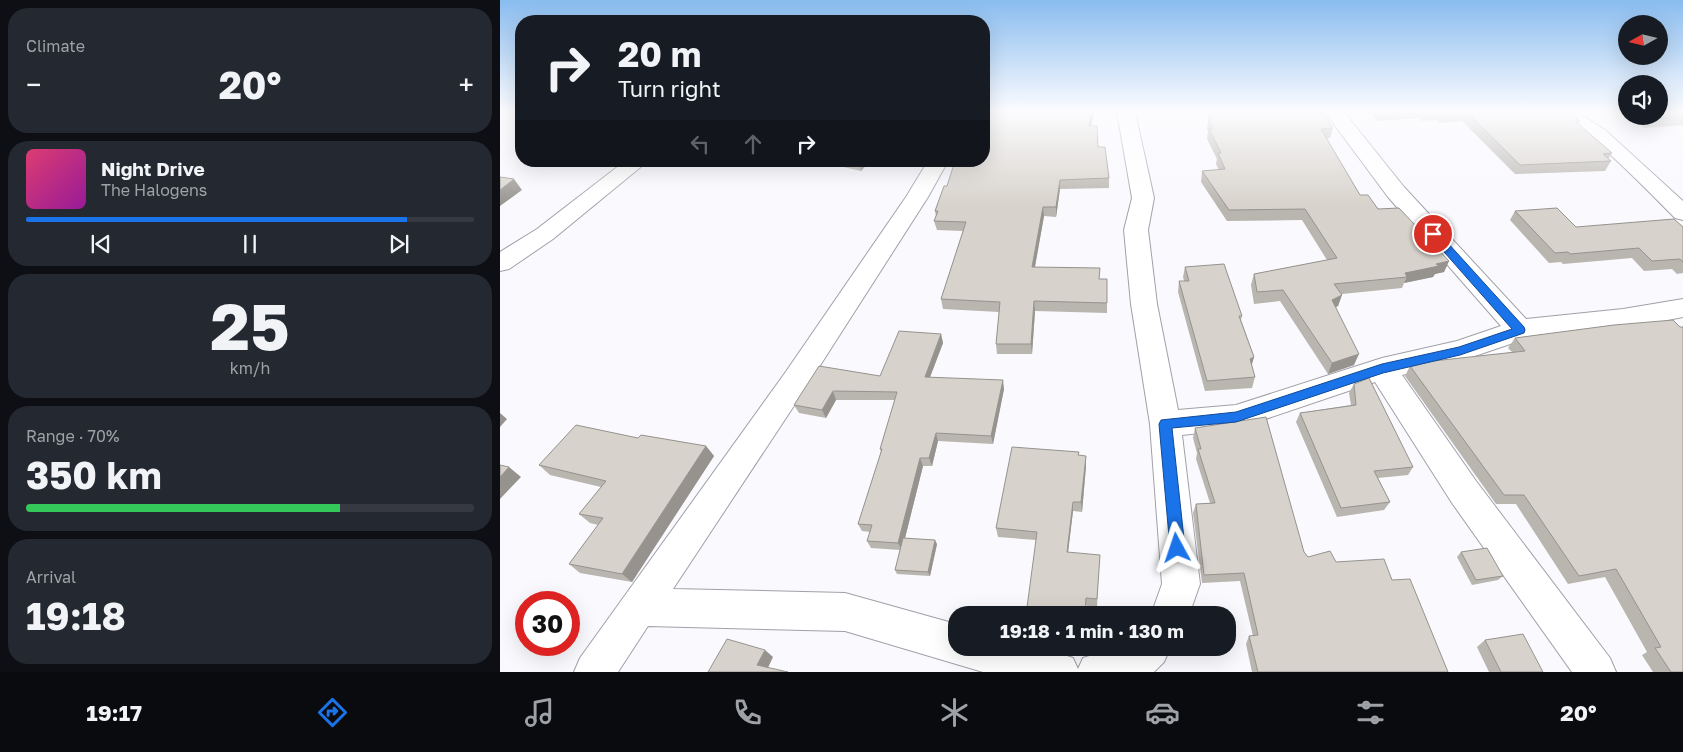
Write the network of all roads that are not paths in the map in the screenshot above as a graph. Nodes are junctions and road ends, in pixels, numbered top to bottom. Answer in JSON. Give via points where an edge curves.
{"nodes":[{"id":1,"x":1133,"y":143,"type":"edge"},
{"id":2,"x":1358,"y":143,"type":"edge"},
{"id":3,"x":1610,"y":143,"type":"edge"},
{"id":4,"x":630,"y":167,"type":"edge"},
{"id":5,"x":934,"y":167,"type":"edge"},
{"id":6,"x":1683,"y":213,"type":"edge"},
{"id":7,"x":500,"y":263,"type":"edge"},
{"id":8,"x":1683,"y":308,"type":"edge"},
{"id":9,"x":1520,"y":330,"type":"junction"},
{"id":10,"x":1382,"y":369,"type":"junction"},
{"id":11,"x":1165,"y":424,"type":"junction"},
{"id":12,"x":639,"y":606,"type":"junction"},
{"id":13,"x":1173,"y":606,"type":"edge"},
{"id":14,"x":948,"y":642,"type":"edge"},
{"id":15,"x":998,"y":656,"type":"edge"},
{"id":16,"x":1141,"y":656,"type":"edge"},
{"id":17,"x":594,"y":672,"type":"edge"},
{"id":18,"x":1059,"y":672,"type":"edge"},
{"id":19,"x":1097,"y":672,"type":"edge"},
{"id":20,"x":1596,"y":672,"type":"edge"}],
"edges":[{"from":1,"to":11,"type":"street","via":[[1144,198],[1136,230],[1144,304]]},
{"from":2,"to":9,"type":"street","via":[[1396,192]]},
{"from":3,"to":6,"type":"street"},
{"from":4,"to":7,"type":"street","via":[[545,234]]},
{"from":5,"to":12,"type":"street","via":[[795,382]]},
{"from":8,"to":9,"type":"street","via":[[1623,319]]},
{"from":9,"to":10,"type":"street","via":[[1460,351]]},
{"from":10,"to":11,"type":"street","via":[[1236,417]]},
{"from":10,"to":20,"type":"street","via":[[1464,492]]},
{"from":11,"to":13,"type":"street","via":[[1181,584]]},
{"from":12,"to":14,"type":"street","via":[[844,612]]},
{"from":12,"to":17,"type":"street"},
{"from":15,"to":18,"type":"street"},
{"from":16,"to":19,"type":"street","via":[[1134,663]]}]}
